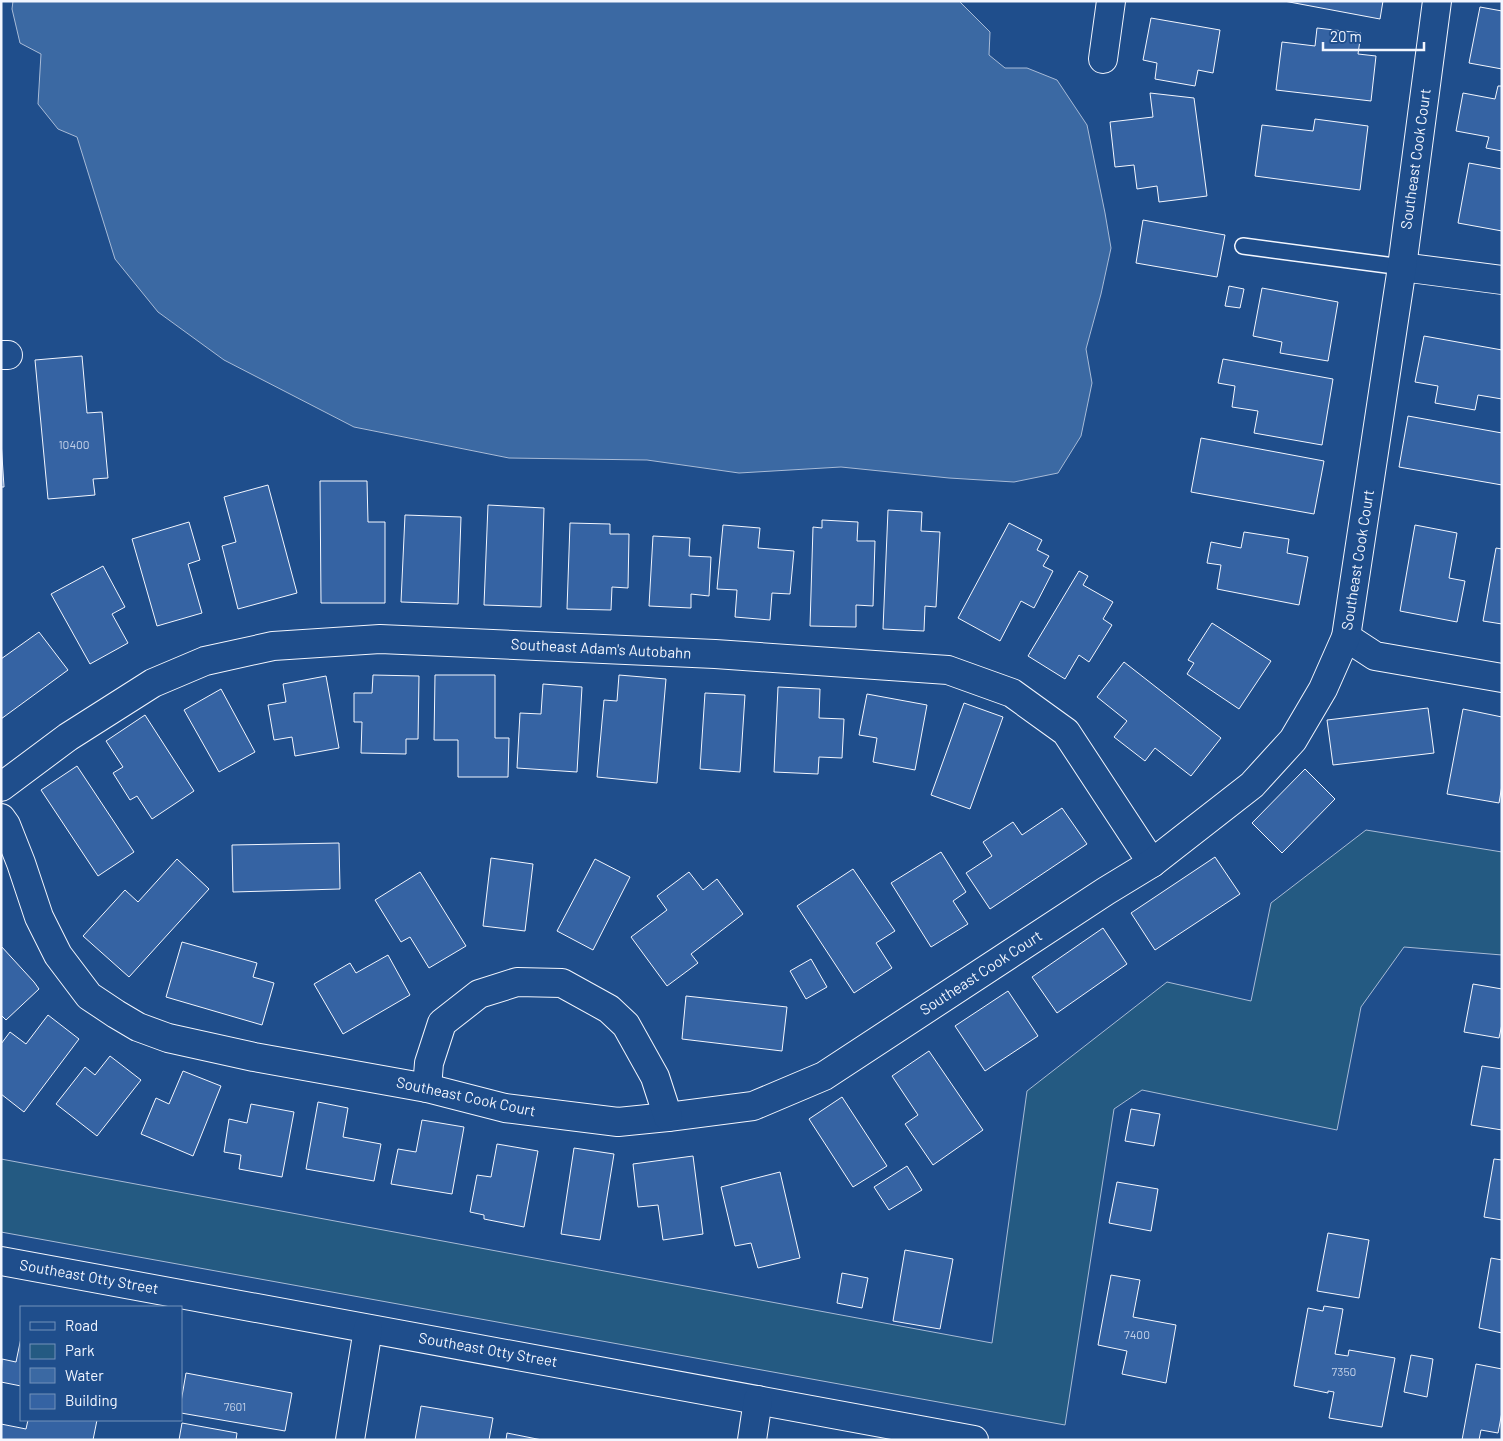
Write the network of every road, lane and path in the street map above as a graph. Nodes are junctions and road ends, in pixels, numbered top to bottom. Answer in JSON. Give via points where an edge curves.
{"nodes":[{"id":1,"x":1111,"y":1,"type":"edge"},
{"id":2,"x":1437,"y":1,"type":"edge"},
{"id":3,"x":1103,"y":59,"type":"dead end"},
{"id":4,"x":1243,"y":246,"type":"dead end"},
{"id":5,"x":1402,"y":267,"type":"junction"},
{"id":6,"x":1502,"y":280,"type":"edge"},
{"id":7,"x":1346,"y":637,"type":"junction"},
{"id":8,"x":1502,"y":678,"type":"edge"},
{"id":9,"x":1,"y":787,"type":"edge"},
{"id":10,"x":1,"y":818,"type":"edge"},
{"id":11,"x":1152,"y":863,"type":"junction"},
{"id":12,"x":426,"y":1088,"type":"junction"},
{"id":13,"x":668,"y":1117,"type":"junction"},
{"id":14,"x":1,"y":1261,"type":"edge"},
{"id":15,"x":368,"y":1329,"type":"junction"},
{"id":16,"x":758,"y":1400,"type":"junction"},
{"id":17,"x":350,"y":1440,"type":"edge"},
{"id":18,"x":752,"y":1440,"type":"edge"},
{"id":19,"x":974,"y":1440,"type":"edge"}],
"edges":[{"from":1,"to":3,"type":"street"},
{"from":2,"to":5,"type":"street","name":"Southeast Cook Court"},
{"from":4,"to":5,"type":"lane"},
{"from":5,"to":6,"type":"street"},
{"from":5,"to":7,"type":"street","name":"Southeast Cook Court"},
{"from":7,"to":8,"type":"street","via":[[1375,656]]},
{"from":7,"to":11,"type":"street","name":"Southeast Cook Court","via":[[1323,689],[1292,740],[1252,785]]},
{"from":9,"to":11,"type":"street","name":"Southeast Adam's Autobahn","via":[[68,737],[153,683],[205,661],[273,646],[380,639],[948,670],[1012,693],[1066,732]]},
{"from":10,"to":12,"type":"street","name":"Southeast Cook Court","via":[[21,863],[39,917],[58,955],[89,996],[116,1014],[138,1027],[168,1038]]},
{"from":11,"to":13,"type":"street","name":"Southeast Cook Court","via":[[824,1076],[753,1106]]},
{"from":12,"to":13,"type":"street","name":"Southeast Cook Court","via":[[505,1108],[618,1122]]},
{"from":12,"to":13,"type":"street","via":[[429,1063],[442,1023],[479,994],[517,982],[562,983],[609,1009],[626,1026],[655,1077]]},
{"from":14,"to":15,"type":"street","name":"Southeast Otty Street"},
{"from":15,"to":16,"type":"street","name":"Southeast Otty Street"},
{"from":15,"to":17,"type":"street"},
{"from":16,"to":18,"type":"street"},
{"from":16,"to":19,"type":"street","name":"Southeast Otty Street"}]}
